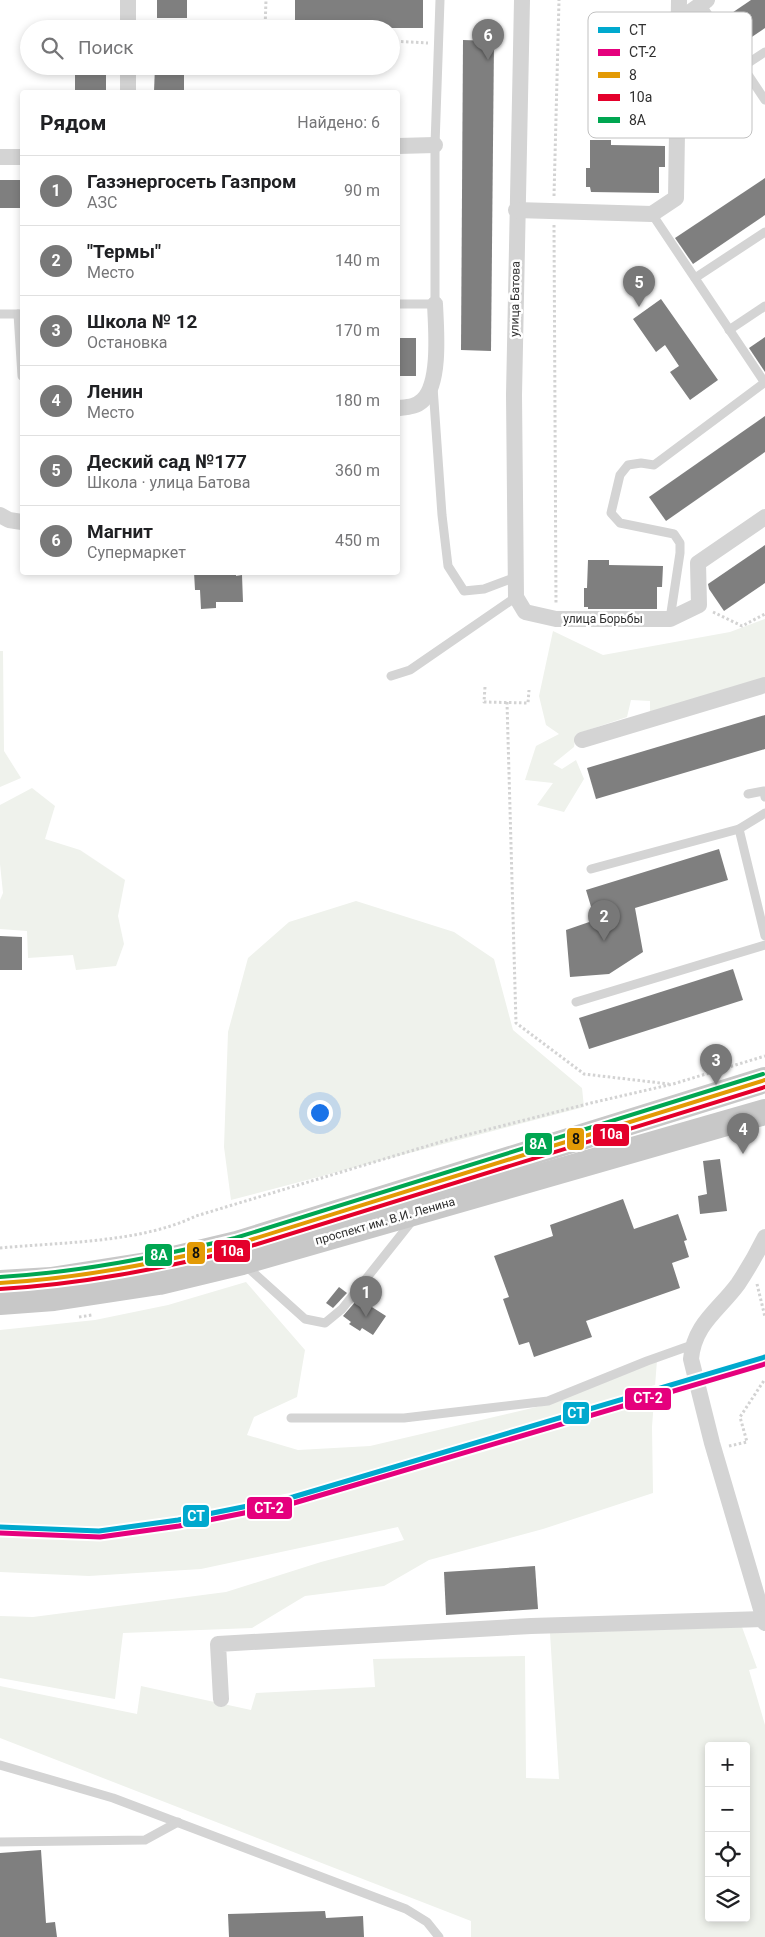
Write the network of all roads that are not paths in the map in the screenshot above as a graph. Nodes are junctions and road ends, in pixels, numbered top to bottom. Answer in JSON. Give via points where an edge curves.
{"nodes":[{"id":1,"x":128,"y":0,"type":"edge"},
{"id":2,"x":440,"y":0,"type":"edge"},
{"id":3,"x":522,"y":0,"type":"edge"},
{"id":4,"x":704,"y":2,"type":"edge"},
{"id":5,"x":690,"y":12,"type":"edge"},
{"id":6,"x":128,"y":20,"type":"edge"},
{"id":7,"x":765,"y":52,"type":"edge"},
{"id":8,"x":752,"y":60,"type":"edge"},
{"id":9,"x":128,"y":75,"type":"edge"},
{"id":10,"x":752,"y":81,"type":"edge"},
{"id":11,"x":128,"y":90,"type":"edge"},
{"id":12,"x":765,"y":100,"type":"edge"},
{"id":13,"x":678,"y":138,"type":"edge"},
{"id":14,"x":435,"y":145,"type":"junction"},
{"id":15,"x":400,"y":146,"type":"edge"},
{"id":16,"x":0,"y":157,"type":"edge"},
{"id":17,"x":20,"y":157,"type":"edge"},
{"id":18,"x":516,"y":210,"type":"junction"},
{"id":19,"x":652,"y":214,"type":"junction"},
{"id":20,"x":765,"y":232,"type":"edge"},
{"id":21,"x":695,"y":278,"type":"junction"},
{"id":22,"x":400,"y":304,"type":"edge"},
{"id":23,"x":435,"y":304,"type":"junction"},
{"id":24,"x":765,"y":306,"type":"edge"},
{"id":25,"x":0,"y":314,"type":"edge"},
{"id":26,"x":20,"y":314,"type":"edge"},
{"id":27,"x":729,"y":330,"type":"junction"},
{"id":28,"x":433,"y":382,"type":"junction"},
{"id":29,"x":765,"y":383,"type":"edge"},
{"id":30,"x":400,"y":408,"type":"edge"},
{"id":31,"x":0,"y":515,"type":"edge"},
{"id":32,"x":765,"y":517,"type":"edge"},
{"id":33,"x":20,"y":522,"type":"edge"},
{"id":34,"x":516,"y":577,"type":"junction"},
{"id":35,"x":516,"y":597,"type":"junction"},
{"id":36,"x":670,"y":619,"type":"junction"},
{"id":37,"x":392,"y":676,"type":"dead end"},
{"id":38,"x":765,"y":685,"type":"edge"},
{"id":39,"x":582,"y":740,"type":"dead end"},
{"id":40,"x":748,"y":794,"type":"dead end"},
{"id":41,"x":765,"y":797,"type":"edge"},
{"id":42,"x":765,"y":813,"type":"edge"},
{"id":43,"x":739,"y":829,"type":"junction"},
{"id":44,"x":591,"y":869,"type":"dead end"},
{"id":45,"x":765,"y":936,"type":"edge"},
{"id":46,"x":765,"y":945,"type":"edge"},
{"id":47,"x":576,"y":1002,"type":"dead end"},
{"id":48,"x":764,"y":1077,"type":"edge"},
{"id":49,"x":765,"y":1112,"type":"edge"},
{"id":50,"x":420,"y":1210,"type":"junction"},
{"id":51,"x":765,"y":1237,"type":"edge"},
{"id":52,"x":242,"y":1262,"type":"junction"},
{"id":53,"x":0,"y":1283,"type":"edge"},
{"id":54,"x":0,"y":1302,"type":"edge"},
{"id":55,"x":692,"y":1345,"type":"junction"},
{"id":56,"x":291,"y":1418,"type":"dead end"},
{"id":57,"x":764,"y":1621,"type":"edge"},
{"id":58,"x":221,"y":1699,"type":"dead end"},
{"id":59,"x":0,"y":1765,"type":"edge"},
{"id":60,"x":178,"y":1822,"type":"junction"},
{"id":61,"x":0,"y":1842,"type":"edge"},
{"id":62,"x":439,"y":1937,"type":"edge"}],
"edges":[{"from":1,"to":6,"type":"street"},
{"from":2,"to":14,"type":"lane"},
{"from":3,"to":18,"type":"street","name":"улица Батова"},
{"from":4,"to":5,"type":"street"},
{"from":7,"to":8,"type":"lane"},
{"from":9,"to":11,"type":"street"},
{"from":10,"to":12,"type":"lane"},
{"from":13,"to":19,"type":"street","via":[[676,198]]},
{"from":14,"to":15,"type":"street"},
{"from":14,"to":23,"type":"lane"},
{"from":16,"to":17,"type":"street"},
{"from":18,"to":19,"type":"street"},
{"from":18,"to":34,"type":"street","name":"улица Батова"},
{"from":19,"to":21,"type":"lane"},
{"from":20,"to":21,"type":"lane"},
{"from":21,"to":27,"type":"lane"},
{"from":22,"to":23,"type":"lane"},
{"from":23,"to":28,"type":"street"},
{"from":24,"to":27,"type":"lane"},
{"from":25,"to":26,"type":"lane"},
{"from":27,"to":29,"type":"lane"},
{"from":28,"to":30,"type":"street","via":[[424,400],[414,406]]},
{"from":28,"to":34,"type":"lane","via":[[448,566],[464,591],[484,589]]},
{"from":29,"to":36,"type":"lane","via":[[654,465],[628,465],[620,474],[611,513],[620,523],[674,534],[680,543]]},
{"from":31,"to":33,"type":"street"},
{"from":32,"to":36,"type":"street","via":[[698,563],[699,605]]},
{"from":34,"to":35,"type":"street","name":"улица Батова"},
{"from":35,"to":36,"type":"street","name":"улица Борьбы","via":[[525,612],[556,619]]},
{"from":35,"to":37,"type":"lane","via":[[410,670]]},
{"from":38,"to":39,"type":"street"},
{"from":40,"to":41,"type":"lane","via":[[764,791]]},
{"from":42,"to":43,"type":"lane"},
{"from":43,"to":44,"type":"lane"},
{"from":43,"to":45,"type":"lane"},
{"from":46,"to":47,"type":"lane"},
{"from":48,"to":53,"type":"main road","name":"проспект им. В.И. Ленина","via":[[237,1244],[153,1264],[51,1280]]},
{"from":49,"to":50,"type":"main road","name":"проспект им. В.И. Ленина"},
{"from":50,"to":52,"type":"main road","name":"проспект им. В.И. Ленина"},
{"from":50,"to":52,"type":"lane","via":[[342,1309],[325,1323],[305,1319]]},
{"from":51,"to":55,"type":"street","via":[[737,1286],[697,1332]]},
{"from":52,"to":54,"type":"main road","name":"проспект им. В.И. Ленина","via":[[159,1282],[54,1298]]},
{"from":55,"to":56,"type":"lane","via":[[548,1401],[404,1418]]},
{"from":55,"to":57,"type":"street","via":[[690,1359],[697,1387]]},
{"from":57,"to":58,"type":"street","via":[[532,1626],[218,1644]]},
{"from":59,"to":60,"type":"lane","via":[[113,1798]]},
{"from":60,"to":61,"type":"lane","via":[[145,1840]]},
{"from":60,"to":62,"type":"lane","via":[[406,1910],[427,1922]]}]}
